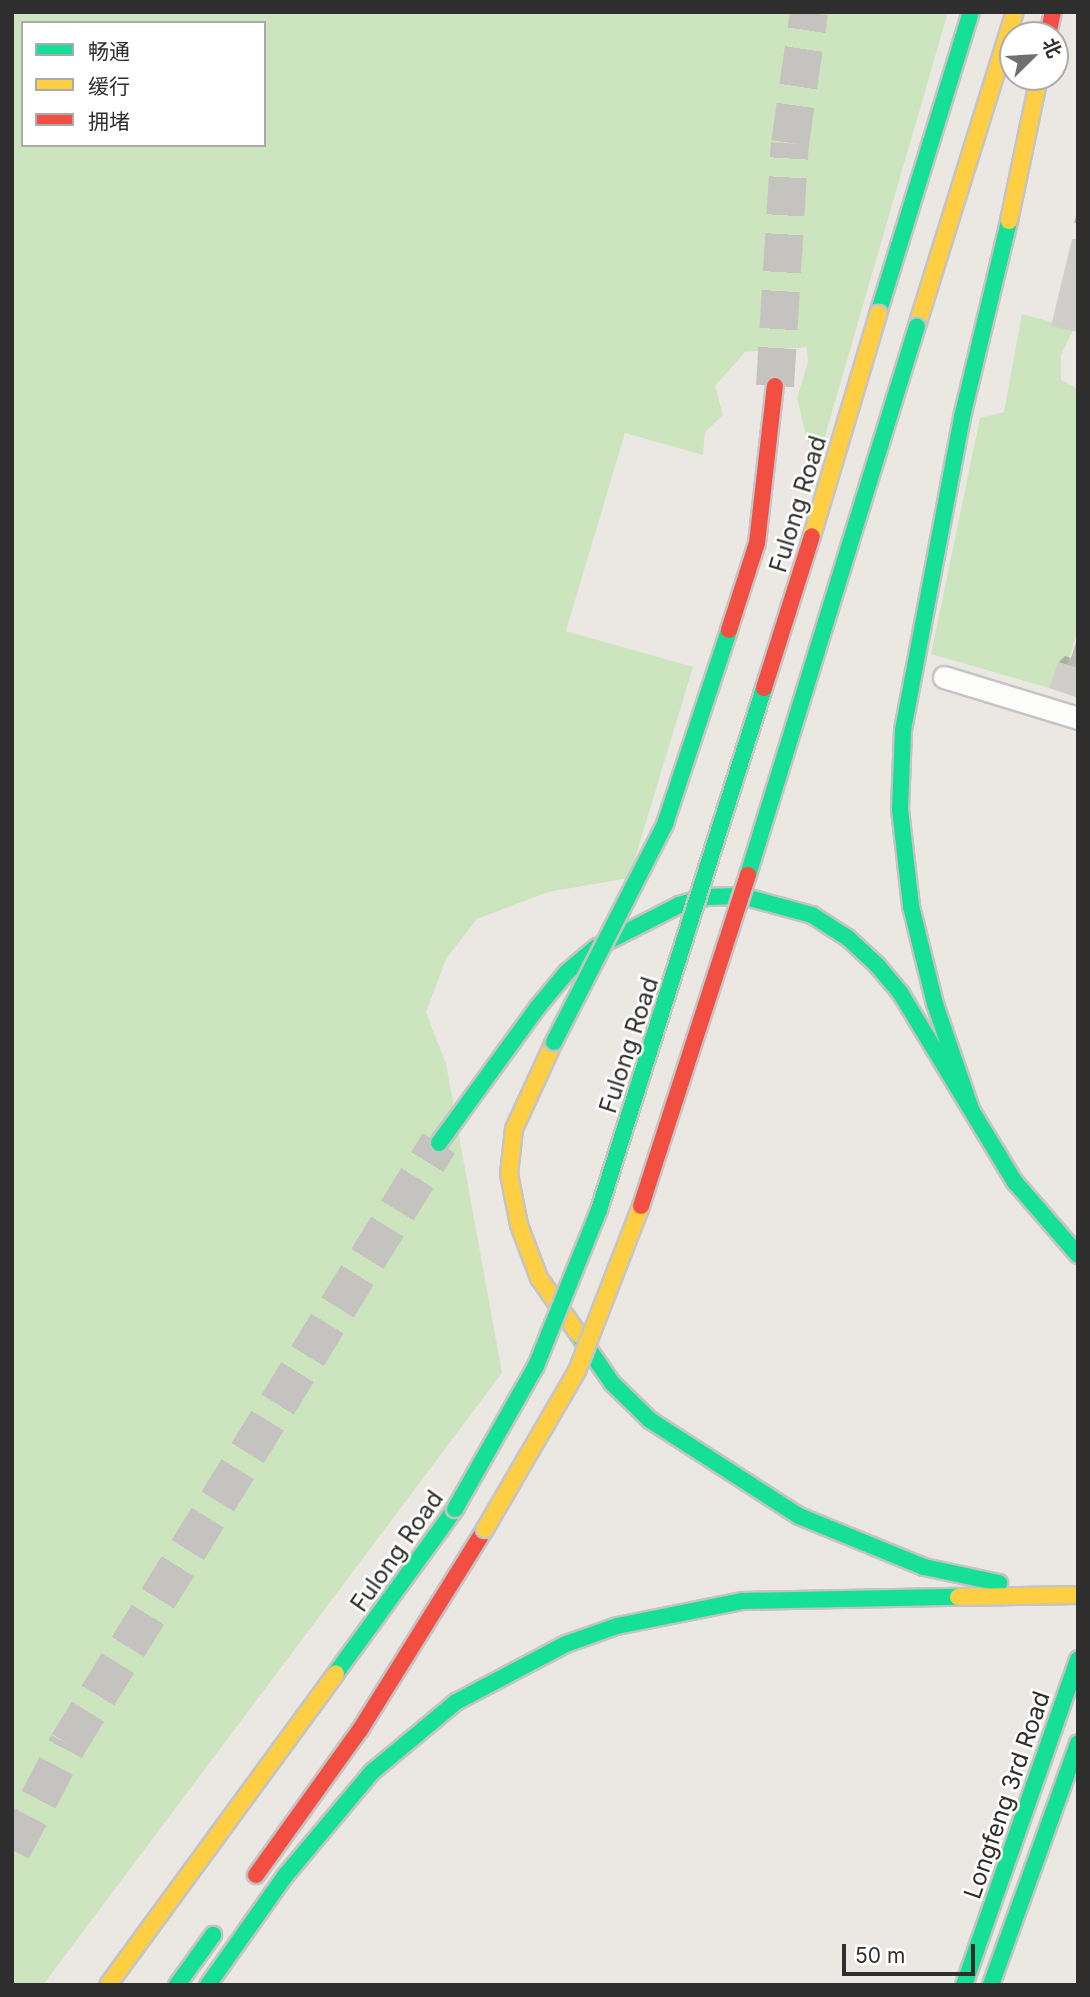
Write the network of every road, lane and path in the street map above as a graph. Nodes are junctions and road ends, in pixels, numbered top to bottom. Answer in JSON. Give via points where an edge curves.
{"nodes":[{"id":1,"x":971,"y":12,"type":"edge"},
{"id":2,"x":1014,"y":12,"type":"edge"},
{"id":3,"x":1036,"y":91,"type":"edge"},
{"id":4,"x":775,"y":386,"type":"tunnel mouth"},
{"id":5,"x":944,"y":677,"type":"dead end"},
{"id":6,"x":1078,"y":718,"type":"edge"},
{"id":7,"x":971,"y":1109,"type":"junction"},
{"id":8,"x":439,"y":1143,"type":"tunnel mouth"},
{"id":9,"x":1078,"y":1255,"type":"edge"},
{"id":10,"x":1052,"y":1594,"type":"junction"},
{"id":11,"x":1078,"y":1595,"type":"edge"},
{"id":12,"x":1078,"y":1659,"type":"edge"},
{"id":13,"x":1078,"y":1743,"type":"edge"},
{"id":14,"x":247,"y":1888,"type":"dead end"},
{"id":15,"x":223,"y":1920,"type":"dead end"},
{"id":16,"x":108,"y":1985,"type":"edge"},
{"id":17,"x":177,"y":1985,"type":"edge"},
{"id":18,"x":208,"y":1985,"type":"edge"},
{"id":19,"x":964,"y":1985,"type":"edge"},
{"id":20,"x":991,"y":1985,"type":"edge"}],
"edges":[{"from":1,"to":16,"type":"main road","name":"Fulong Road","bridge":true,"via":[[782,635],[599,1210],[536,1366],[455,1509]]},
{"from":2,"to":14,"type":"main road","bridge":true,"via":[[688,1069],[633,1230],[577,1371],[485,1530],[360,1730]]},
{"from":3,"to":7,"type":"main road","via":[[989,317],[962,417],[903,730],[901,809],[917,934]]},
{"from":4,"to":10,"type":"main road","bridge":true,"via":[[757,543],[696,736],[664,824],[514,1129],[509,1174],[519,1225],[539,1278],[575,1334],[612,1383],[650,1420],[761,1495],[881,1552],[925,1567]]},
{"from":5,"to":6,"type":"street"},
{"from":7,"to":8,"type":"main road","bridge":true,"via":[[901,994],[848,937],[812,915],[778,902],[707,897],[619,933],[567,972]]},
{"from":7,"to":9,"type":"main road","via":[[1015,1182]]},
{"from":10,"to":11,"type":"main road"},
{"from":10,"to":18,"type":"main road","via":[[742,1601],[617,1626],[509,1670],[456,1702],[372,1772],[285,1876]]},
{"from":12,"to":19,"type":"main road","name":"Longfeng 3rd Road"},
{"from":13,"to":20,"type":"main road","name":"Longfeng 3rd Road"},
{"from":15,"to":17,"type":"main road"}]}
